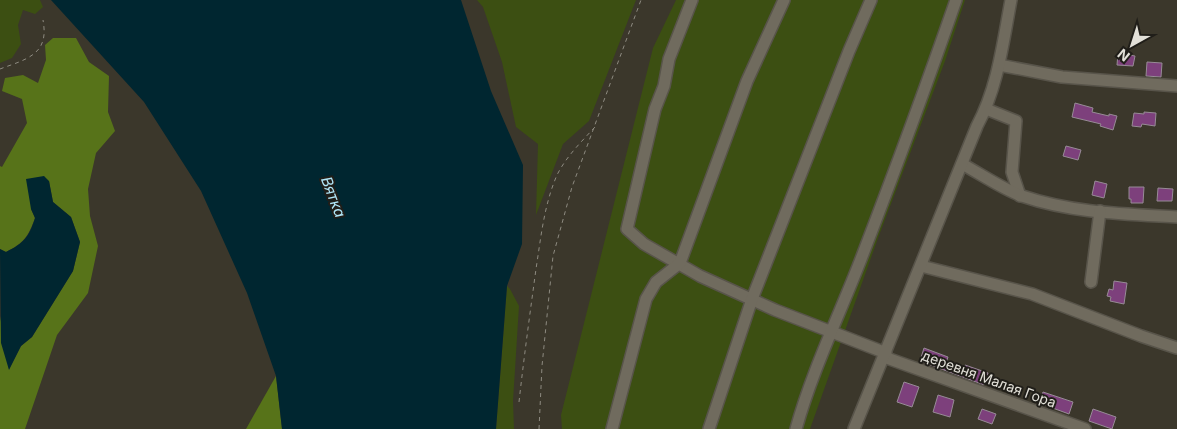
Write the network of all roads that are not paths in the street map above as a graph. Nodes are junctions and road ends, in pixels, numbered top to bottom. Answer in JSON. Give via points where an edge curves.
{"nodes":[{"id":1,"x":692,"y":0,"type":"edge"},
{"id":2,"x":784,"y":0,"type":"edge"},
{"id":3,"x":871,"y":0,"type":"edge"},
{"id":4,"x":956,"y":0,"type":"edge"},
{"id":5,"x":1011,"y":0,"type":"edge"},
{"id":6,"x":999,"y":65,"type":"junction"},
{"id":7,"x":1177,"y":86,"type":"edge"},
{"id":8,"x":986,"y":109,"type":"junction"},
{"id":9,"x":962,"y":164,"type":"junction"},
{"id":10,"x":1020,"y":196,"type":"junction"},
{"id":11,"x":1100,"y":212,"type":"junction"},
{"id":12,"x":1177,"y":217,"type":"edge"},
{"id":13,"x":680,"y":263,"type":"junction"},
{"id":14,"x":921,"y":266,"type":"junction"},
{"id":15,"x":1091,"y":282,"type":"dead end"},
{"id":16,"x":752,"y":299,"type":"junction"},
{"id":17,"x":832,"y":332,"type":"junction"},
{"id":18,"x":1177,"y":348,"type":"edge"},
{"id":19,"x":885,"y":355,"type":"junction"},
{"id":20,"x":612,"y":429,"type":"edge"},
{"id":21,"x":709,"y":429,"type":"edge"},
{"id":22,"x":796,"y":429,"type":"edge"},
{"id":23,"x":854,"y":429,"type":"edge"},
{"id":24,"x":1085,"y":429,"type":"edge"}],
"edges":[{"from":1,"to":13,"type":"street","name":"деревня Малая Гора","via":[[669,59],[627,229],[644,244]]},
{"from":2,"to":13,"type":"street","via":[[747,81]]},
{"from":3,"to":16,"type":"street"},
{"from":4,"to":17,"type":"street"},
{"from":5,"to":6,"type":"street"},
{"from":6,"to":7,"type":"street","via":[[1062,76]]},
{"from":6,"to":8,"type":"street"},
{"from":8,"to":9,"type":"street"},
{"from":8,"to":10,"type":"street","via":[[1016,121],[1012,172]]},
{"from":9,"to":10,"type":"street"},
{"from":9,"to":14,"type":"street"},
{"from":10,"to":11,"type":"street","via":[[1067,208]]},
{"from":11,"to":12,"type":"street"},
{"from":11,"to":15,"type":"street"},
{"from":13,"to":16,"type":"street","name":"деревня Малая Гора","via":[[700,276]]},
{"from":13,"to":20,"type":"street","via":[[656,282],[646,299]]},
{"from":14,"to":18,"type":"street","via":[[1032,294]]},
{"from":14,"to":19,"type":"street"},
{"from":16,"to":17,"type":"street","name":"деревня Малая Гора"},
{"from":16,"to":21,"type":"street"},
{"from":17,"to":19,"type":"street","name":"деревня Малая Гора"},
{"from":17,"to":22,"type":"street","via":[[804,400]]},
{"from":19,"to":23,"type":"street"},
{"from":19,"to":24,"type":"street","name":"деревня Малая Гора"}]}
